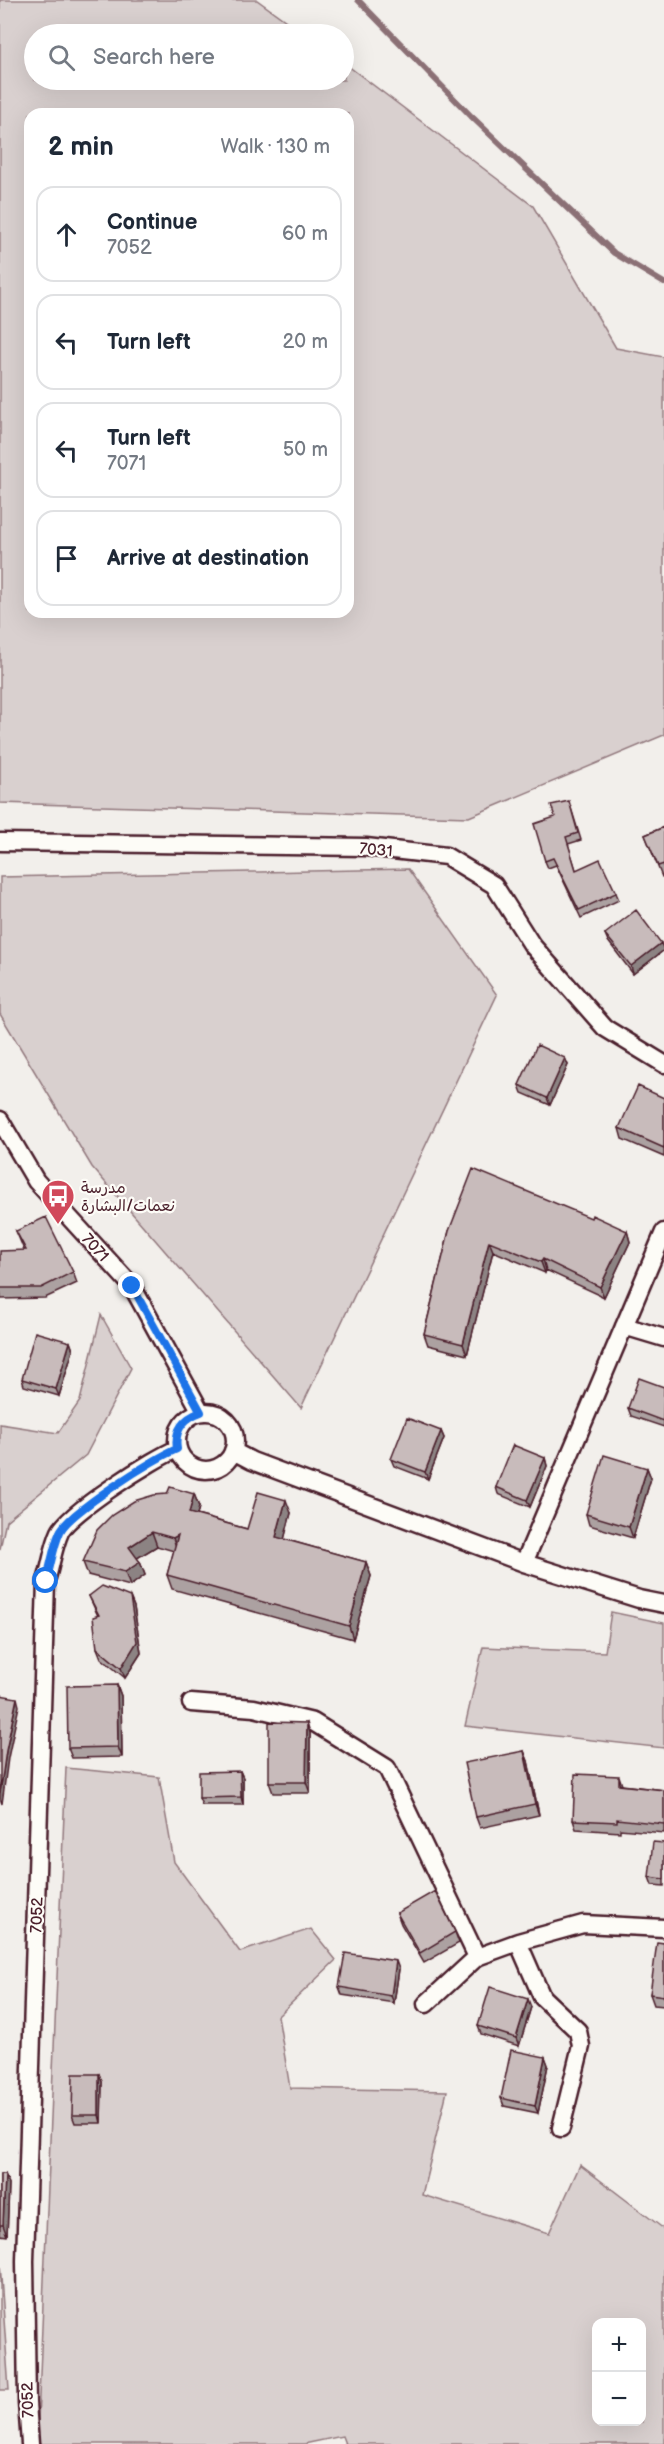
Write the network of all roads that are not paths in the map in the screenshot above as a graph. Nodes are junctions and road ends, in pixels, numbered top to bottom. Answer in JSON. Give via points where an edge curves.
{"nodes":[{"id":1,"x":0,"y":842,"type":"edge"},
{"id":2,"x":664,"y":1064,"type":"edge"},
{"id":3,"x":0,"y":1120,"type":"edge"},
{"id":4,"x":664,"y":1232,"type":"edge"},
{"id":5,"x":624,"y":1326,"type":"junction"},
{"id":6,"x":664,"y":1338,"type":"edge"},
{"id":7,"x":201,"y":1412,"type":"junction"},
{"id":8,"x":177,"y":1449,"type":"junction"},
{"id":9,"x":234,"y":1451,"type":"junction"},
{"id":10,"x":524,"y":1563,"type":"junction"},
{"id":11,"x":664,"y":1604,"type":"edge"},
{"id":12,"x":191,"y":1703,"type":"dead end"},
{"id":13,"x":664,"y":1928,"type":"edge"},
{"id":14,"x":518,"y":1942,"type":"junction"},
{"id":15,"x":477,"y":1957,"type":"junction"},
{"id":16,"x":426,"y":2004,"type":"dead end"},
{"id":17,"x":561,"y":2128,"type":"dead end"},
{"id":18,"x":30,"y":2444,"type":"edge"}],
"edges":[{"from":1,"to":2,"type":"street","name":"7031","via":[[366,847],[446,856],[494,885],[532,945],[605,1028]]},
{"from":3,"to":7,"type":"street","name":"7071","via":[[36,1181],[132,1286]]},
{"from":4,"to":5,"type":"street"},
{"from":5,"to":6,"type":"street"},
{"from":5,"to":10,"type":"street"},
{"from":7,"to":8,"type":"street","via":[[182,1424],[177,1433]]},
{"from":7,"to":9,"type":"street","via":[[220,1415],[227,1421],[233,1429]]},
{"from":8,"to":9,"type":"street","via":[[188,1465],[205,1471],[222,1466]]},
{"from":8,"to":18,"type":"street","name":"7052","via":[[160,1455],[60,1530],[46,1581],[25,2261]]},
{"from":9,"to":10,"type":"street"},
{"from":10,"to":11,"type":"street"},
{"from":12,"to":15,"type":"street","via":[[254,1708],[313,1722],[387,1768]]},
{"from":13,"to":14,"type":"street","via":[[583,1923]]},
{"from":14,"to":15,"type":"street"},
{"from":14,"to":17,"type":"street","via":[[542,1997],[579,2031],[581,2046]]},
{"from":15,"to":16,"type":"street"}]}
